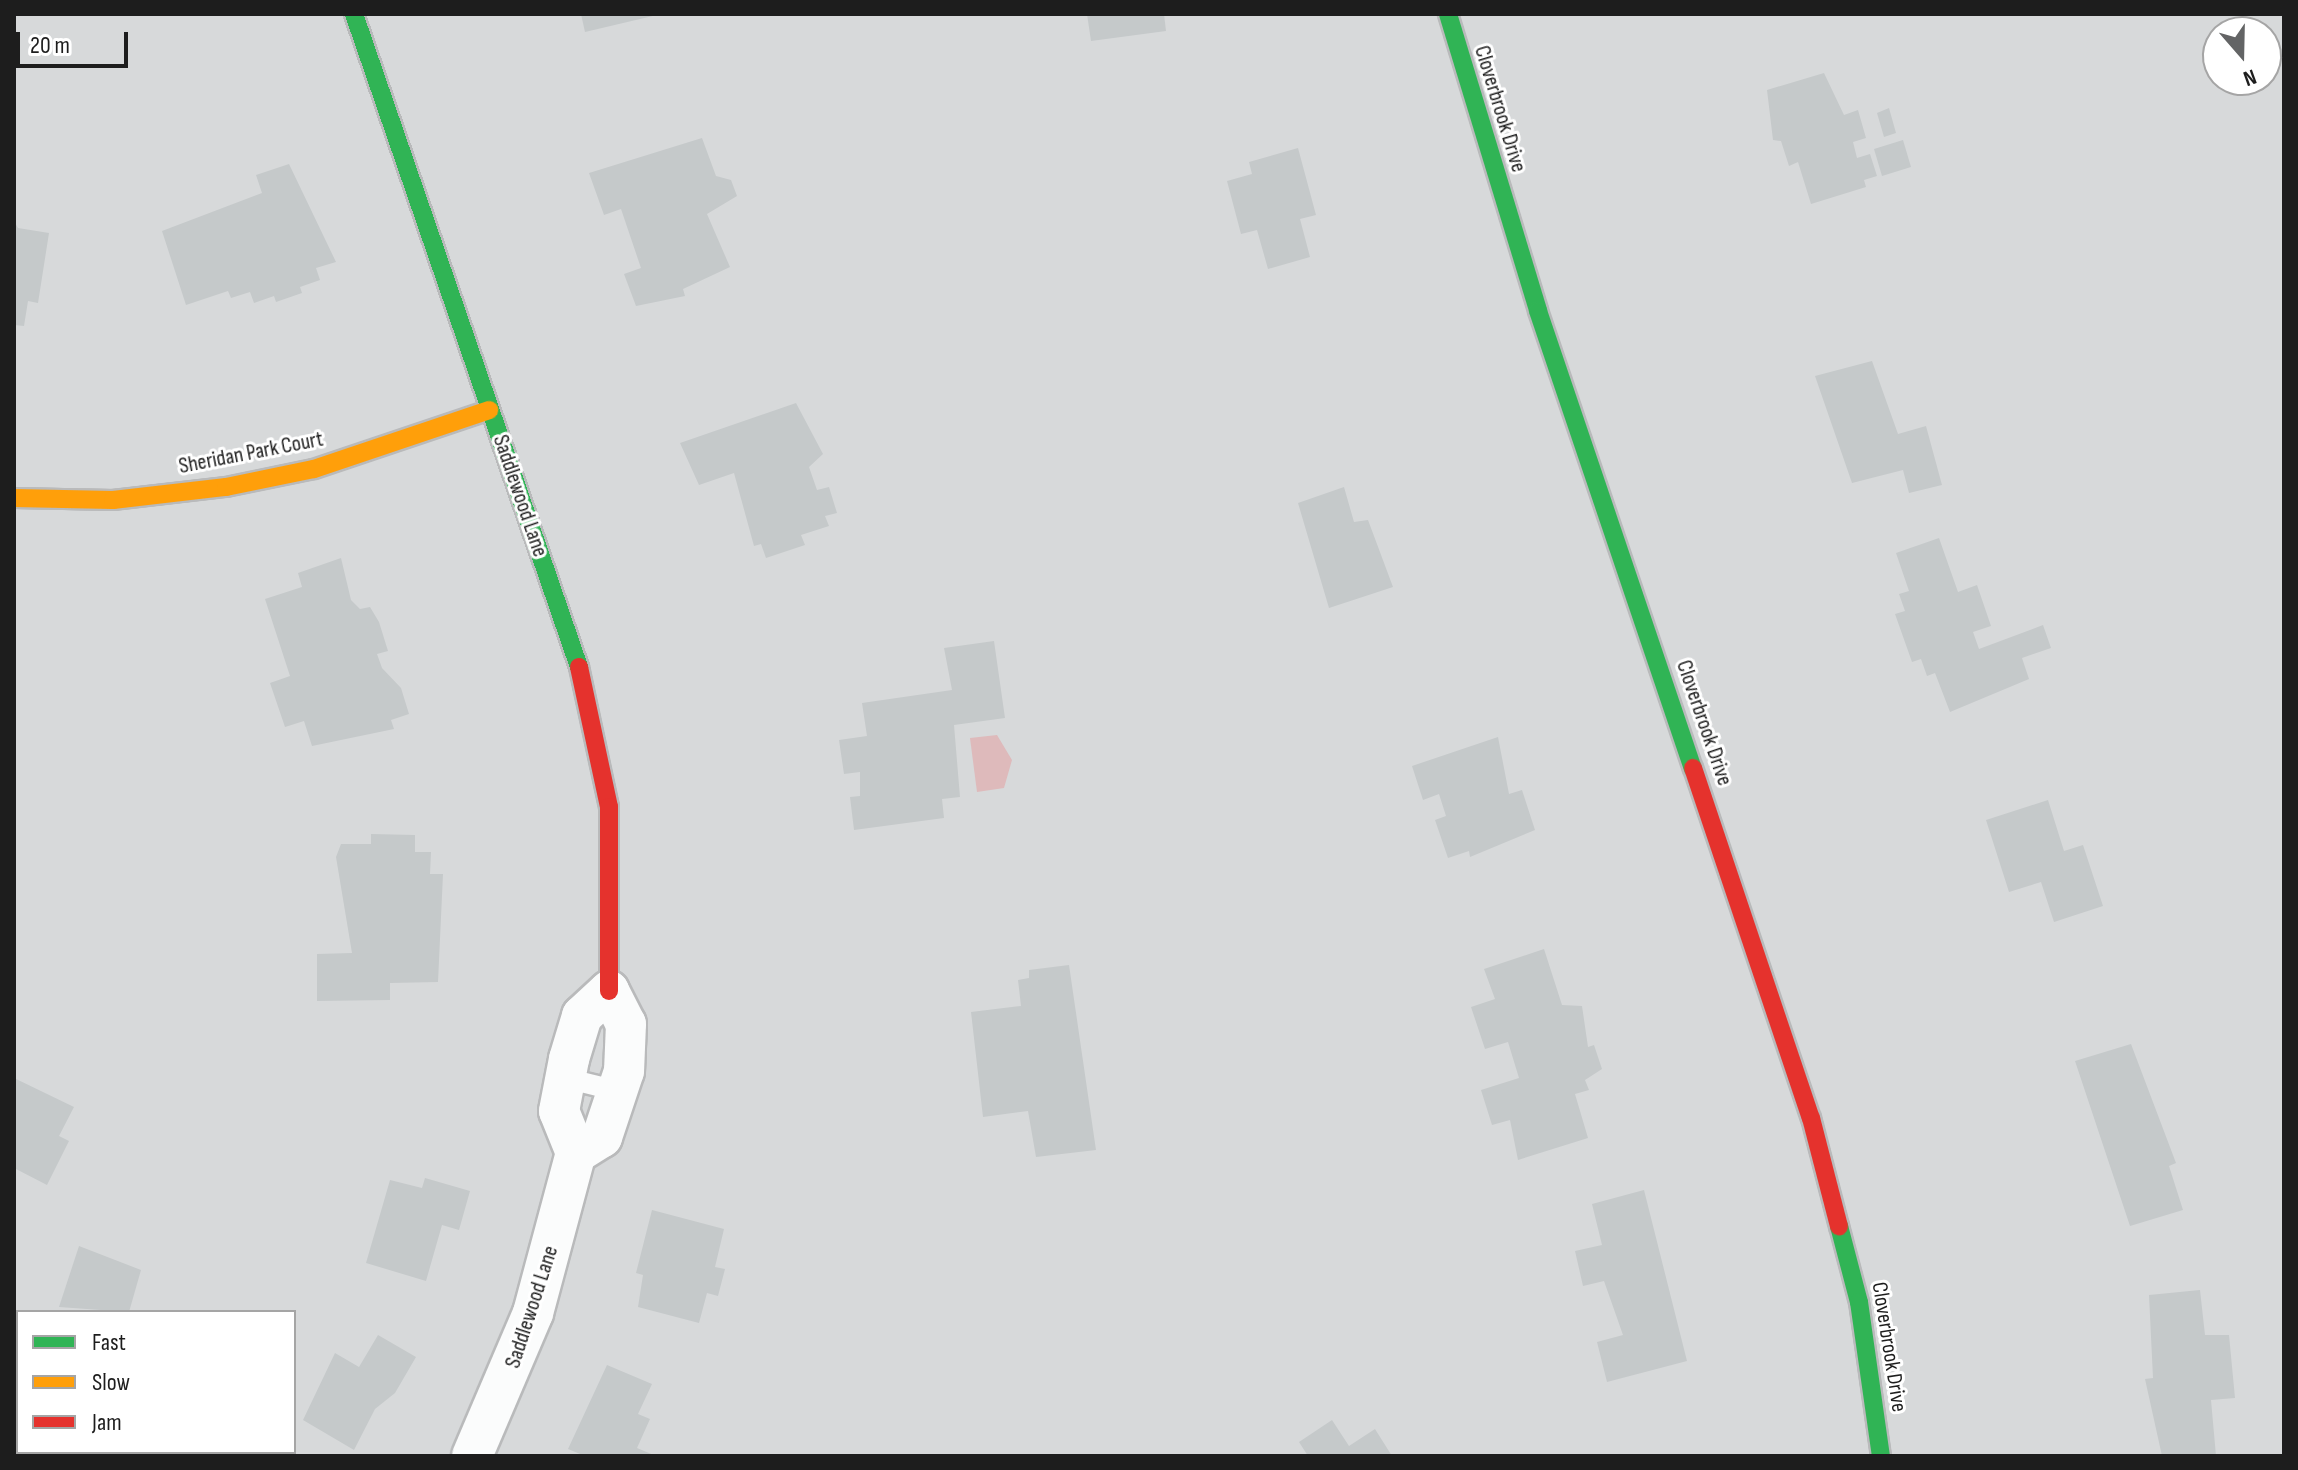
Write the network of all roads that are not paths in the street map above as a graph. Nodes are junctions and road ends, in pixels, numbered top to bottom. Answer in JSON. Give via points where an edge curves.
{"nodes":[{"id":1,"x":354,"y":14,"type":"edge"},
{"id":2,"x":1448,"y":14,"type":"edge"},
{"id":3,"x":489,"y":410,"type":"junction"},
{"id":4,"x":14,"y":498,"type":"edge"},
{"id":5,"x":609,"y":991,"type":"junction"},
{"id":6,"x":565,"y":1078,"type":"junction"},
{"id":7,"x":618,"y":1091,"type":"junction"},
{"id":8,"x":576,"y":1153,"type":"junction"},
{"id":9,"x":472,"y":1456,"type":"edge"},
{"id":10,"x":1881,"y":1456,"type":"edge"}],
"edges":[{"from":1,"to":3,"type":"street","name":"Saddlewood Lane"},
{"from":2,"to":10,"type":"street","name":"Cloverbrook Drive","via":[[1538,311],[1811,1118],[1859,1302]]},
{"from":3,"to":4,"type":"street","name":"Sheridan Park Court","via":[[314,469],[226,487],[113,500]]},
{"from":3,"to":5,"type":"street","name":"Saddlewood Lane","via":[[587,691],[604,765],[613,863]]},
{"from":5,"to":6,"type":"street","via":[[582,1016]]},
{"from":5,"to":7,"type":"street","name":"Saddlewood Lane","via":[[626,1024]]},
{"from":6,"to":7,"type":"lane"},
{"from":6,"to":8,"type":"street","via":[[559,1111]]},
{"from":7,"to":8,"type":"street","name":"Saddlewood Lane","via":[[602,1137]]},
{"from":8,"to":9,"type":"street","name":"Saddlewood Lane","via":[[533,1313]]}]}
